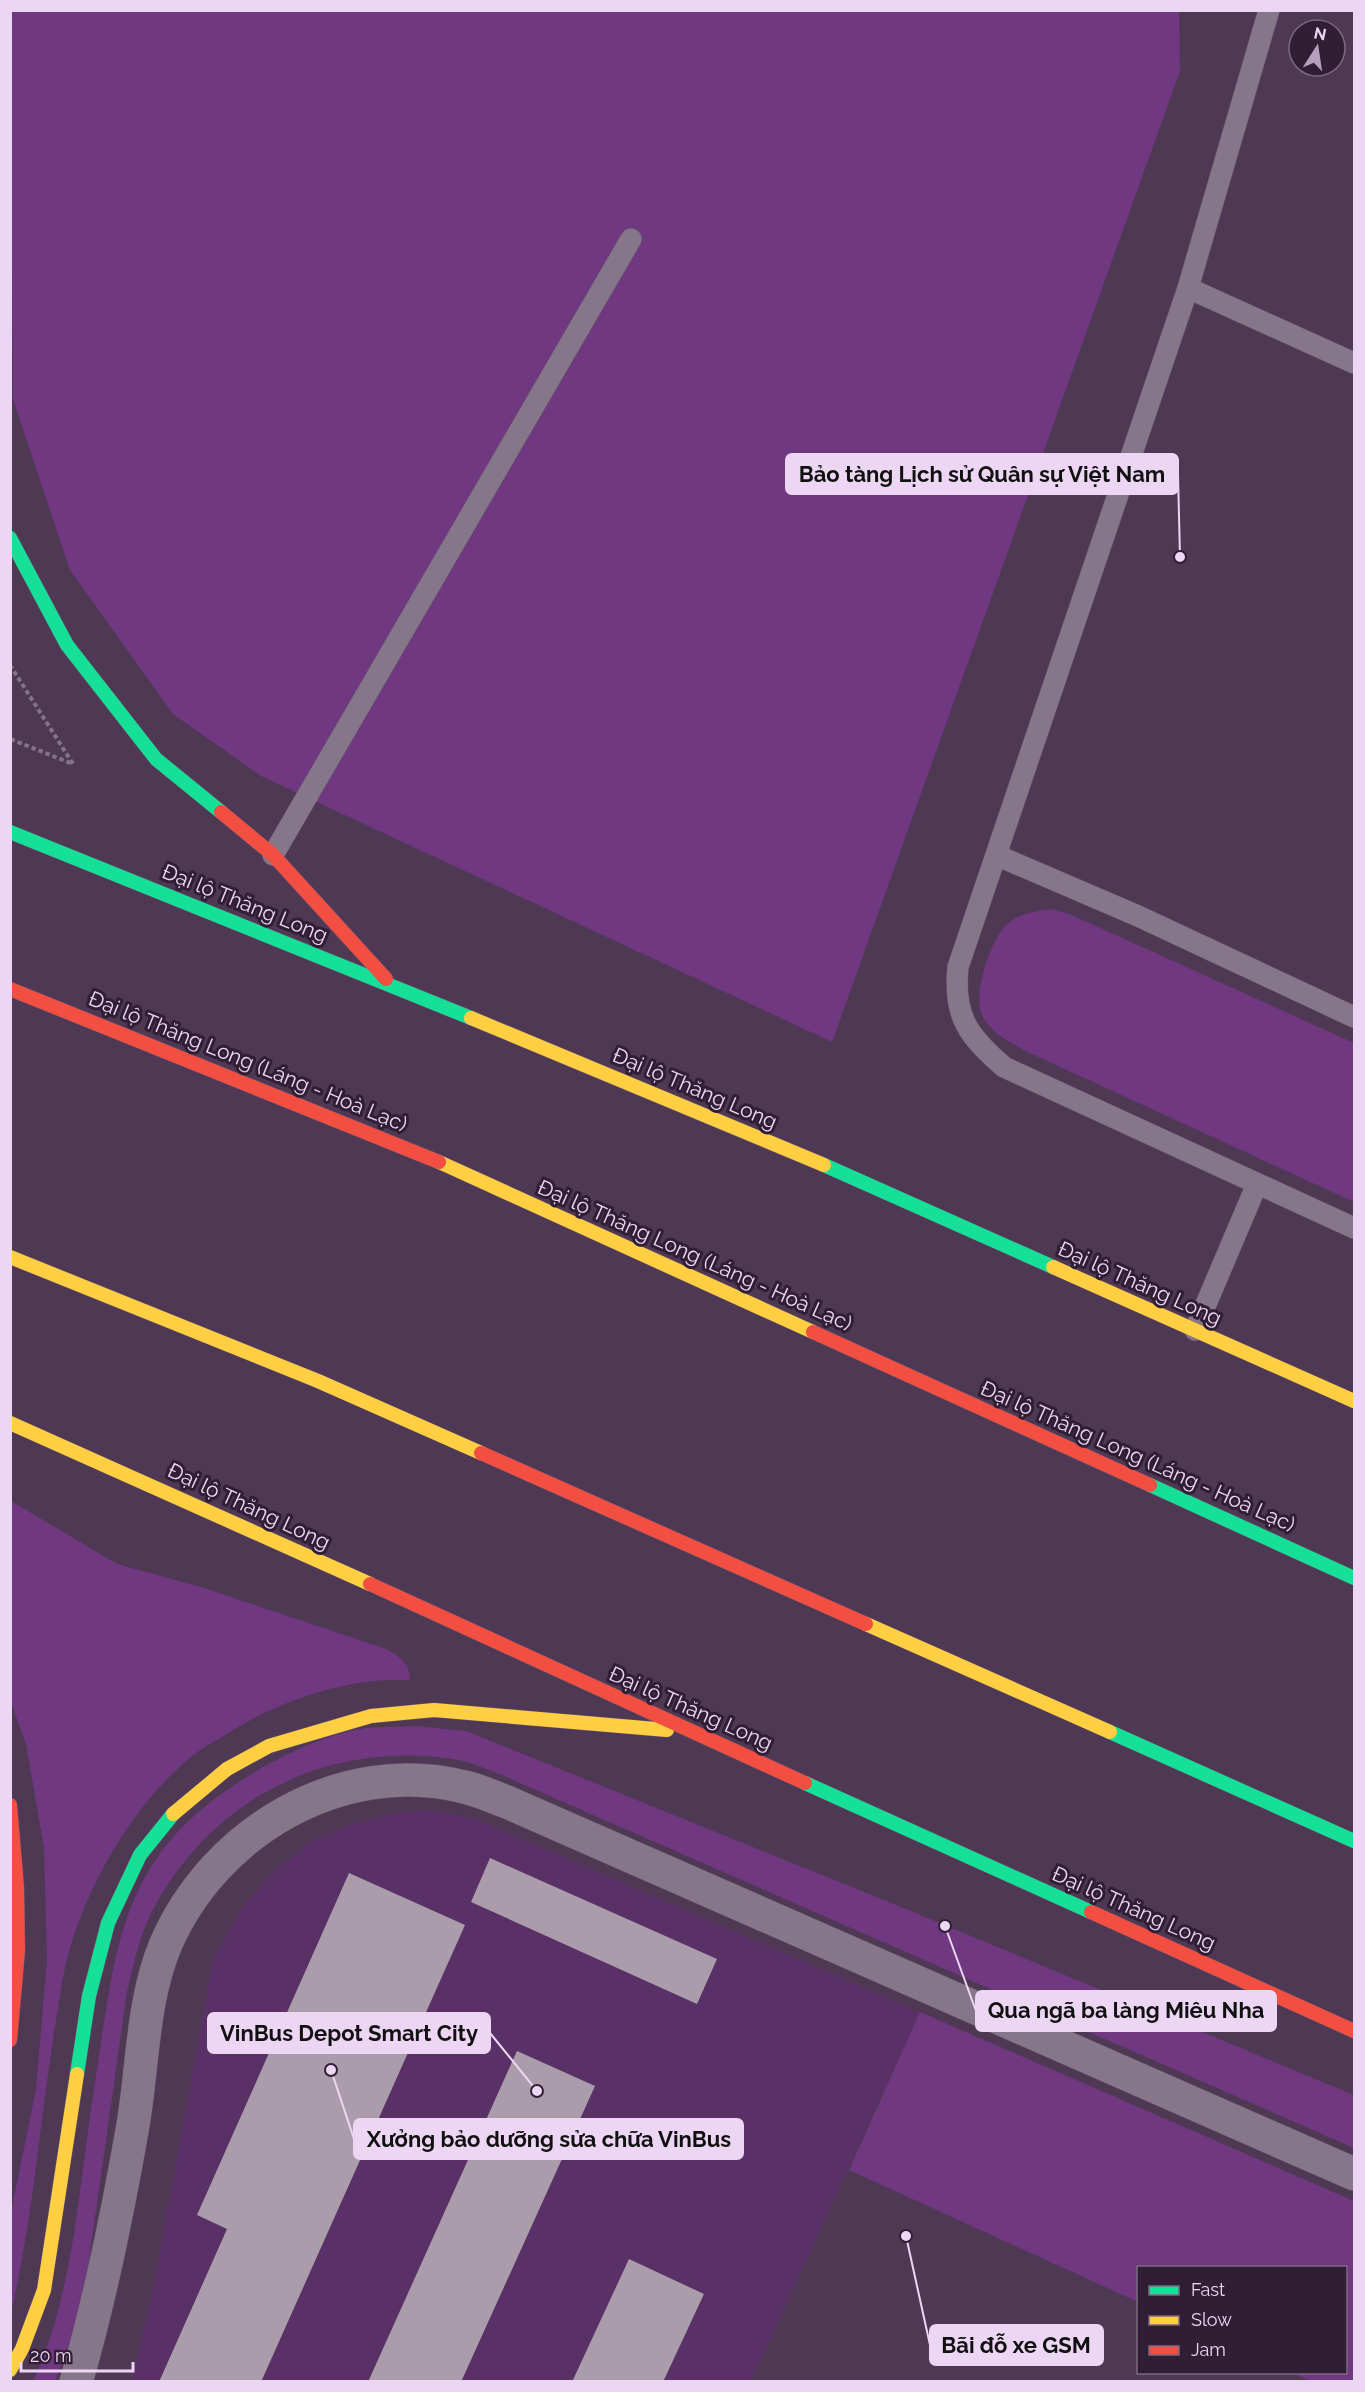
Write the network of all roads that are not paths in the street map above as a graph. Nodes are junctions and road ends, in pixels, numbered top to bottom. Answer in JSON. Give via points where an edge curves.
{"nodes":[{"id":1,"x":1269,"y":10,"type":"edge"},
{"id":2,"x":632,"y":239,"type":"dead end"},
{"id":3,"x":1188,"y":288,"type":"junction"},
{"id":4,"x":1354,"y":363,"type":"edge"},
{"id":5,"x":10,"y":538,"type":"edge"},
{"id":6,"x":10,"y":832,"type":"edge"},
{"id":7,"x":273,"y":855,"type":"junction"},
{"id":8,"x":996,"y":855,"type":"junction"},
{"id":9,"x":392,"y":985,"type":"junction"},
{"id":10,"x":10,"y":989,"type":"edge"},
{"id":11,"x":1354,"y":1017,"type":"edge"},
{"id":12,"x":1257,"y":1184,"type":"junction"},
{"id":13,"x":1354,"y":1228,"type":"edge"},
{"id":14,"x":10,"y":1257,"type":"edge"},
{"id":15,"x":1195,"y":1330,"type":"junction"},
{"id":16,"x":1354,"y":1401,"type":"edge"},
{"id":17,"x":10,"y":1424,"type":"edge"},
{"id":18,"x":1354,"y":1578,"type":"edge"},
{"id":19,"x":689,"y":1731,"type":"junction"},
{"id":20,"x":10,"y":1805,"type":"edge"},
{"id":21,"x":1354,"y":1840,"type":"edge"},
{"id":22,"x":1354,"y":2031,"type":"edge"},
{"id":23,"x":10,"y":2040,"type":"edge"},
{"id":24,"x":1354,"y":2174,"type":"edge"},
{"id":25,"x":10,"y":2370,"type":"edge"},
{"id":26,"x":76,"y":2382,"type":"edge"}],
"edges":[{"from":1,"to":3,"type":"lane"},
{"from":2,"to":7,"type":"lane"},
{"from":3,"to":4,"type":"lane"},
{"from":3,"to":8,"type":"lane"},
{"from":5,"to":7,"type":"main road","via":[[67,645],[156,759]]},
{"from":6,"to":9,"type":"main road","name":"Đại lộ Thăng Long"},
{"from":7,"to":9,"type":"main road"},
{"from":8,"to":11,"type":"lane"},
{"from":8,"to":12,"type":"lane","via":[[958,967],[955,993],[964,1023],[978,1045],[1004,1067]]},
{"from":9,"to":15,"type":"main road","name":"Đại lộ Thăng Long","via":[[767,1140]]},
{"from":10,"to":18,"type":"main road","name":"Đại lộ Thăng Long (Láng - Hoà Lạc)","via":[[406,1147]]},
{"from":12,"to":13,"type":"lane"},
{"from":12,"to":15,"type":"lane"},
{"from":14,"to":21,"type":"main road","via":[[318,1381]]},
{"from":15,"to":16,"type":"main road","name":"Đại lộ Thăng Long"},
{"from":17,"to":19,"type":"main road","name":"Đại lộ Thăng Long","via":[[164,1490]]},
{"from":19,"to":22,"type":"main road","name":"Đại lộ Thăng Long"},
{"from":19,"to":25,"type":"main road","via":[[434,1710],[371,1716],[269,1746],[227,1769],[177,1809],[140,1855],[108,1923],[89,1996],[44,2290]]},
{"from":20,"to":23,"type":"main road","via":[[18,1950]]},
{"from":24,"to":26,"type":"street","via":[[507,1802],[464,1786],[424,1781],[351,1786],[289,1810],[230,1850],[183,1910],[165,1947],[153,1982],[134,2123],[98,2309]]}]}
